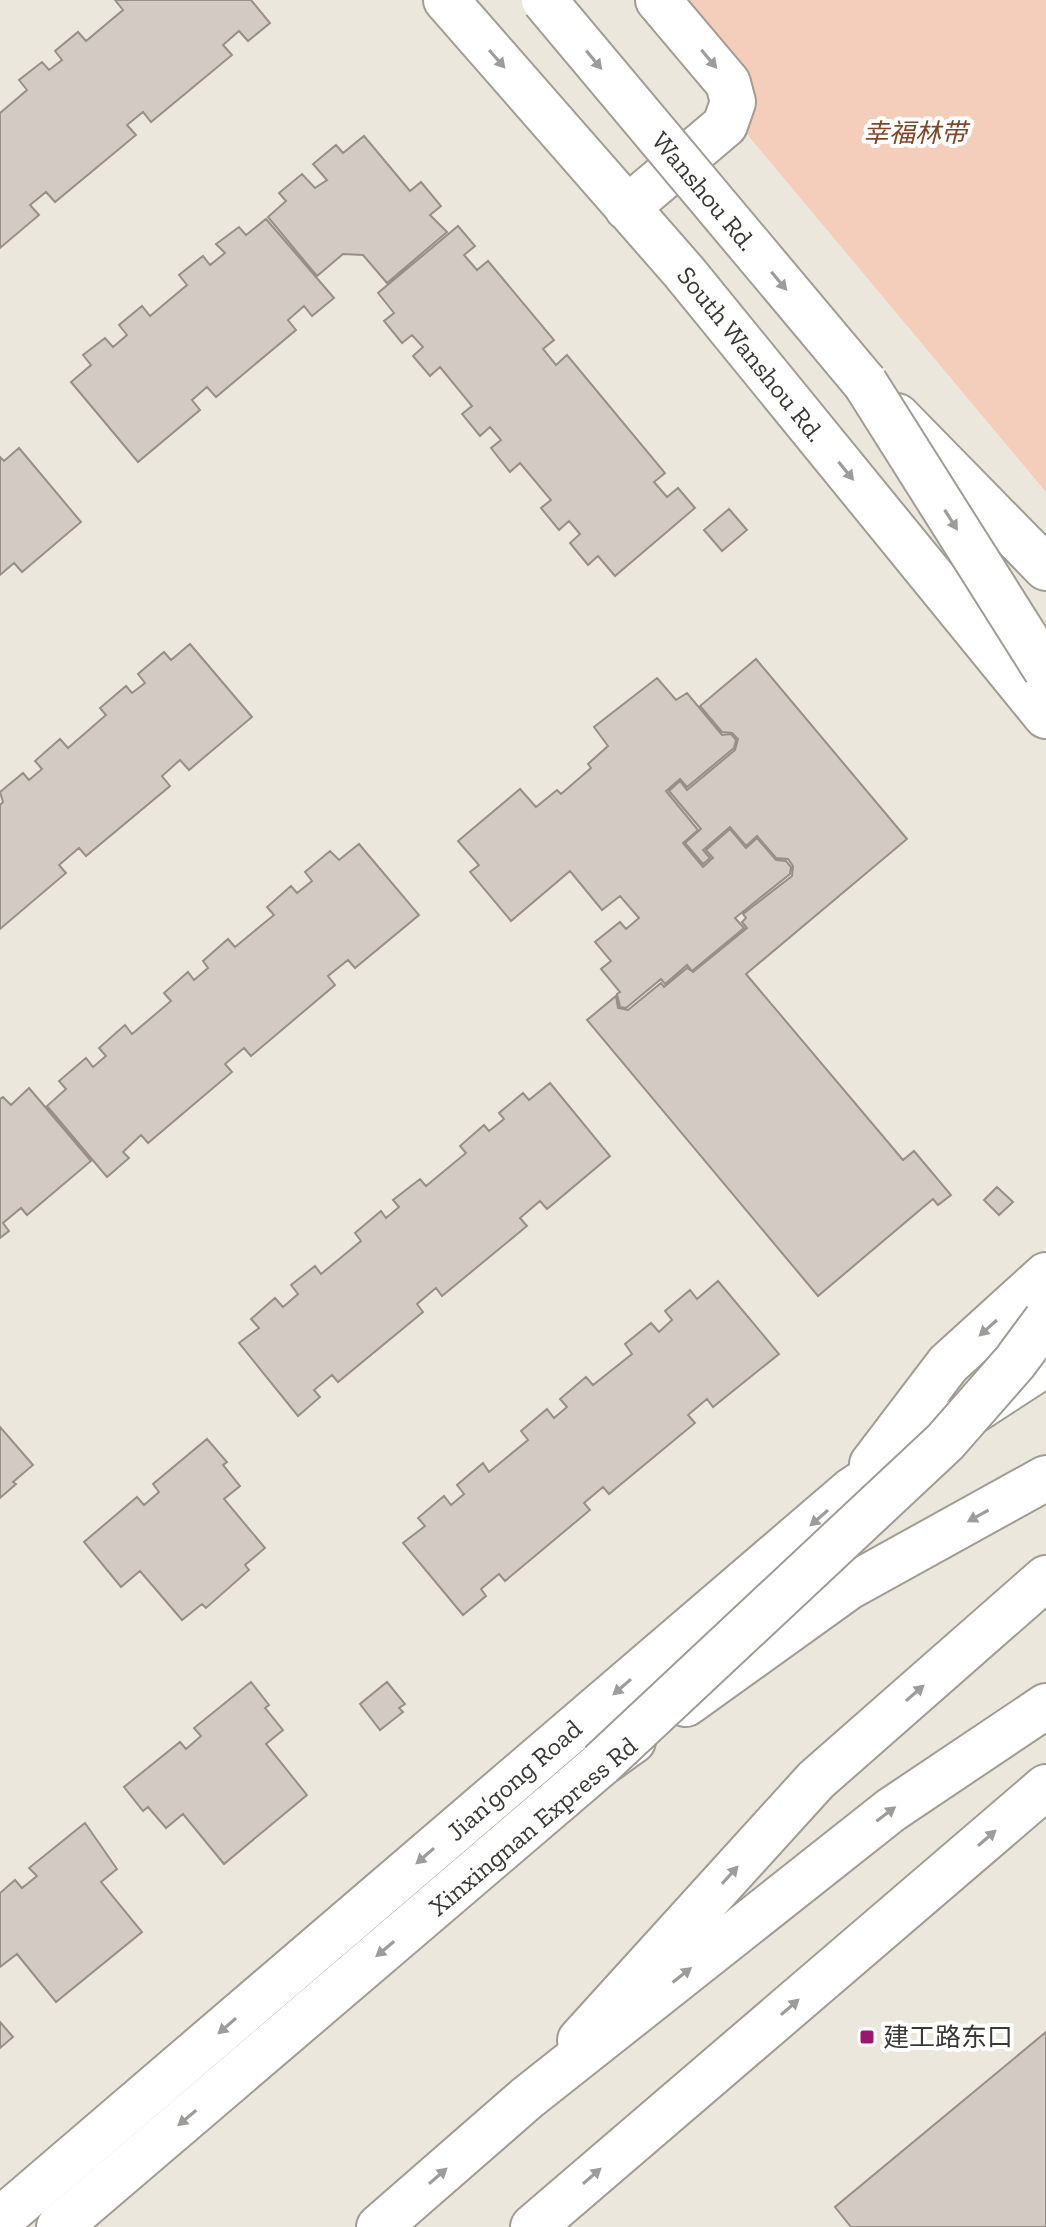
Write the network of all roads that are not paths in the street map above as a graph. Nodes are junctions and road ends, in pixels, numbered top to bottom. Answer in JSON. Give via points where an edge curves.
{"nodes":[{"id":1,"x":446,"y":0,"type":"edge"},
{"id":2,"x":544,"y":0,"type":"edge"},
{"id":3,"x":658,"y":0,"type":"edge"},
{"id":4,"x":627,"y":208,"type":"junction"},
{"id":5,"x":865,"y":383,"type":"junction"},
{"id":6,"x":1046,"y":568,"type":"edge"},
{"id":7,"x":997,"y":656,"type":"junction"},
{"id":8,"x":1046,"y":670,"type":"edge"},
{"id":9,"x":1046,"y":680,"type":"edge"},
{"id":10,"x":1046,"y":716,"type":"edge"},
{"id":11,"x":1046,"y":1275,"type":"edge"},
{"id":12,"x":1046,"y":1320,"type":"edge"},
{"id":13,"x":1046,"y":1364,"type":"edge"},
{"id":14,"x":1046,"y":1478,"type":"edge"},
{"id":15,"x":852,"y":1490,"type":"junction"},
{"id":16,"x":1046,"y":1578,"type":"edge"},
{"id":17,"x":1046,"y":1706,"type":"edge"},
{"id":18,"x":601,"y":1764,"type":"junction"},
{"id":19,"x":1046,"y":1787,"type":"edge"},
{"id":20,"x":527,"y":2098,"type":"junction"},
{"id":21,"x":0,"y":2220,"type":"edge"},
{"id":22,"x":59,"y":2227,"type":"edge"},
{"id":23,"x":379,"y":2227,"type":"edge"},
{"id":24,"x":533,"y":2227,"type":"edge"}],
"edges":[{"from":1,"to":4,"type":"main road","name":"South Wanshou Rd.","one_way":true},
{"from":2,"to":5,"type":"main road","name":"Wanshou Rd.","one_way":true,"bridge":true},
{"from":3,"to":4,"type":"main road","one_way":true,"via":[[728,83],[733,102],[725,125]]},
{"from":4,"to":7,"type":"main road","name":"South Wanshou Rd.","one_way":true},
{"from":5,"to":6,"type":"main road","bridge":true},
{"from":5,"to":8,"type":"main road","one_way":true,"bridge":true},
{"from":7,"to":9,"type":"main road"},
{"from":7,"to":10,"type":"main road","name":"South Wanshou Rd."},
{"from":11,"to":15,"type":"main road","one_way":true,"via":[[948,1364]]},
{"from":12,"to":18,"type":"main road","bridge":true,"via":[[945,1442]]},
{"from":13,"to":15,"type":"main road","name":"Jian‘gong Road"},
{"from":14,"to":18,"type":"main road","name":"Xinxingnan Express Rd","one_way":true,"bridge":true,"via":[[849,1587]]},
{"from":15,"to":21,"type":"main road","name":"Jian‘gong Road","one_way":true},
{"from":20,"to":16,"type":"main road","one_way":true,"via":[[816,1780]]},
{"from":20,"to":17,"type":"main road","one_way":true,"via":[[891,1810]]},
{"from":18,"to":22,"type":"main road","name":"Xinxingnan Express Rd","one_way":true},
{"from":24,"to":19,"type":"main road","one_way":true},
{"from":23,"to":20,"type":"main road","one_way":true}]}
